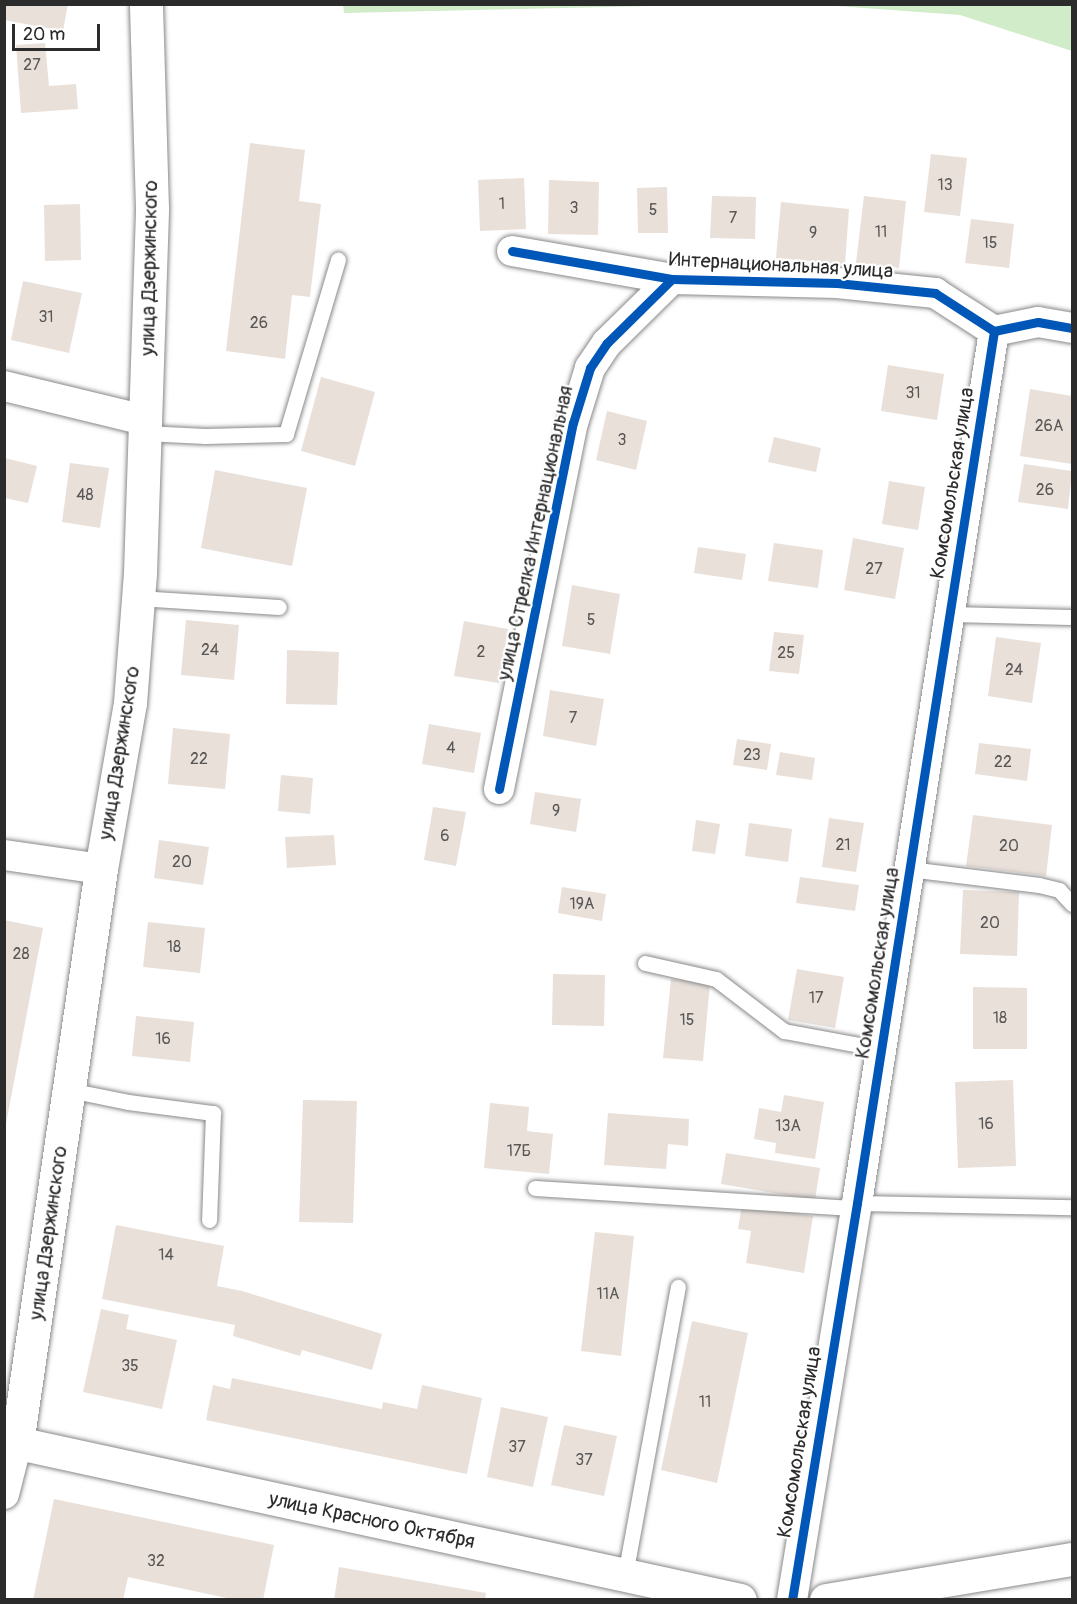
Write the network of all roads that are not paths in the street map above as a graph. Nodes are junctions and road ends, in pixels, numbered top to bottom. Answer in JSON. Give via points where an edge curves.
{"nodes":[{"id":1,"x":146,"y":4,"type":"edge"},
{"id":2,"x":512,"y":251,"type":"dead end"},
{"id":3,"x":338,"y":260,"type":"dead end"},
{"id":4,"x":672,"y":279,"type":"junction"},
{"id":5,"x":1072,"y":328,"type":"edge"},
{"id":6,"x":994,"y":331,"type":"junction"},
{"id":7,"x":4,"y":386,"type":"edge"},
{"id":8,"x":145,"y":426,"type":"junction"},
{"id":9,"x":138,"y":598,"type":"junction"},
{"id":10,"x":279,"y":607,"type":"dead end"},
{"id":11,"x":949,"y":614,"type":"junction"},
{"id":12,"x":1072,"y":617,"type":"edge"},
{"id":13,"x":499,"y":789,"type":"dead end"},
{"id":14,"x":4,"y":855,"type":"edge"},
{"id":15,"x":101,"y":869,"type":"junction"},
{"id":16,"x":909,"y":869,"type":"junction"},
{"id":17,"x":1072,"y":904,"type":"edge"},
{"id":18,"x":645,"y":963,"type":"dead end"},
{"id":19,"x":881,"y":1049,"type":"junction"},
{"id":20,"x":69,"y":1090,"type":"junction"},
{"id":21,"x":535,"y":1188,"type":"dead end"},
{"id":22,"x":857,"y":1205,"type":"junction"},
{"id":23,"x":1072,"y":1207,"type":"edge"},
{"id":24,"x":209,"y":1220,"type":"dead end"},
{"id":25,"x":678,"y":1287,"type":"dead end"},
{"id":26,"x":11,"y":1441,"type":"edge"},
{"id":27,"x":4,"y":1494,"type":"edge"},
{"id":28,"x":1072,"y":1559,"type":"edge"},
{"id":29,"x":625,"y":1575,"type":"junction"},
{"id":30,"x":740,"y":1599,"type":"edge"},
{"id":31,"x":792,"y":1599,"type":"edge"},
{"id":32,"x":826,"y":1599,"type":"edge"}],
"edges":[{"from":1,"to":8,"type":"main road","name":"улица Дзержинского","via":[[152,208]]},
{"from":2,"to":4,"type":"street","name":"Интернациональная улица"},
{"from":3,"to":8,"type":"lane","via":[[286,434],[205,436]]},
{"from":4,"to":6,"type":"street","name":"Интернациональная улица","via":[[837,283],[935,293]]},
{"from":4,"to":13,"type":"street","name":"улица Стрелка Интернациональная","via":[[607,343],[590,369],[573,423]]},
{"from":5,"to":6,"type":"street","via":[[1038,322]]},
{"from":6,"to":11,"type":"street","name":"Комсомольская улица"},
{"from":7,"to":8,"type":"street"},
{"from":8,"to":9,"type":"main road","name":"улица Дзержинского"},
{"from":9,"to":10,"type":"lane"},
{"from":9,"to":15,"type":"main road","name":"улица Дзержинского","via":[[130,703]]},
{"from":11,"to":12,"type":"lane"},
{"from":11,"to":16,"type":"street","name":"Комсомольская улица"},
{"from":14,"to":15,"type":"street"},
{"from":15,"to":20,"type":"main road","name":"улица Дзержинского"},
{"from":16,"to":17,"type":"lane","via":[[1039,885],[1059,890]]},
{"from":16,"to":19,"type":"street","name":"Комсомольская улица"},
{"from":18,"to":19,"type":"lane","via":[[716,979],[784,1031]]},
{"from":19,"to":22,"type":"street","name":"Комсомольская улица"},
{"from":20,"to":24,"type":"lane","via":[[213,1113]]},
{"from":20,"to":26,"type":"main road","name":"улица Дзержинского"},
{"from":21,"to":22,"type":"lane"},
{"from":22,"to":23,"type":"lane"},
{"from":22,"to":31,"type":"street","name":"Комсомольская улица"},
{"from":25,"to":29,"type":"lane"},
{"from":26,"to":27,"type":"street","name":"улица Дзержинского"},
{"from":26,"to":29,"type":"main road","name":"улица Красного Октября"},
{"from":28,"to":32,"type":"main road"},
{"from":29,"to":30,"type":"main road","name":"улица Красного Октября"}]}
